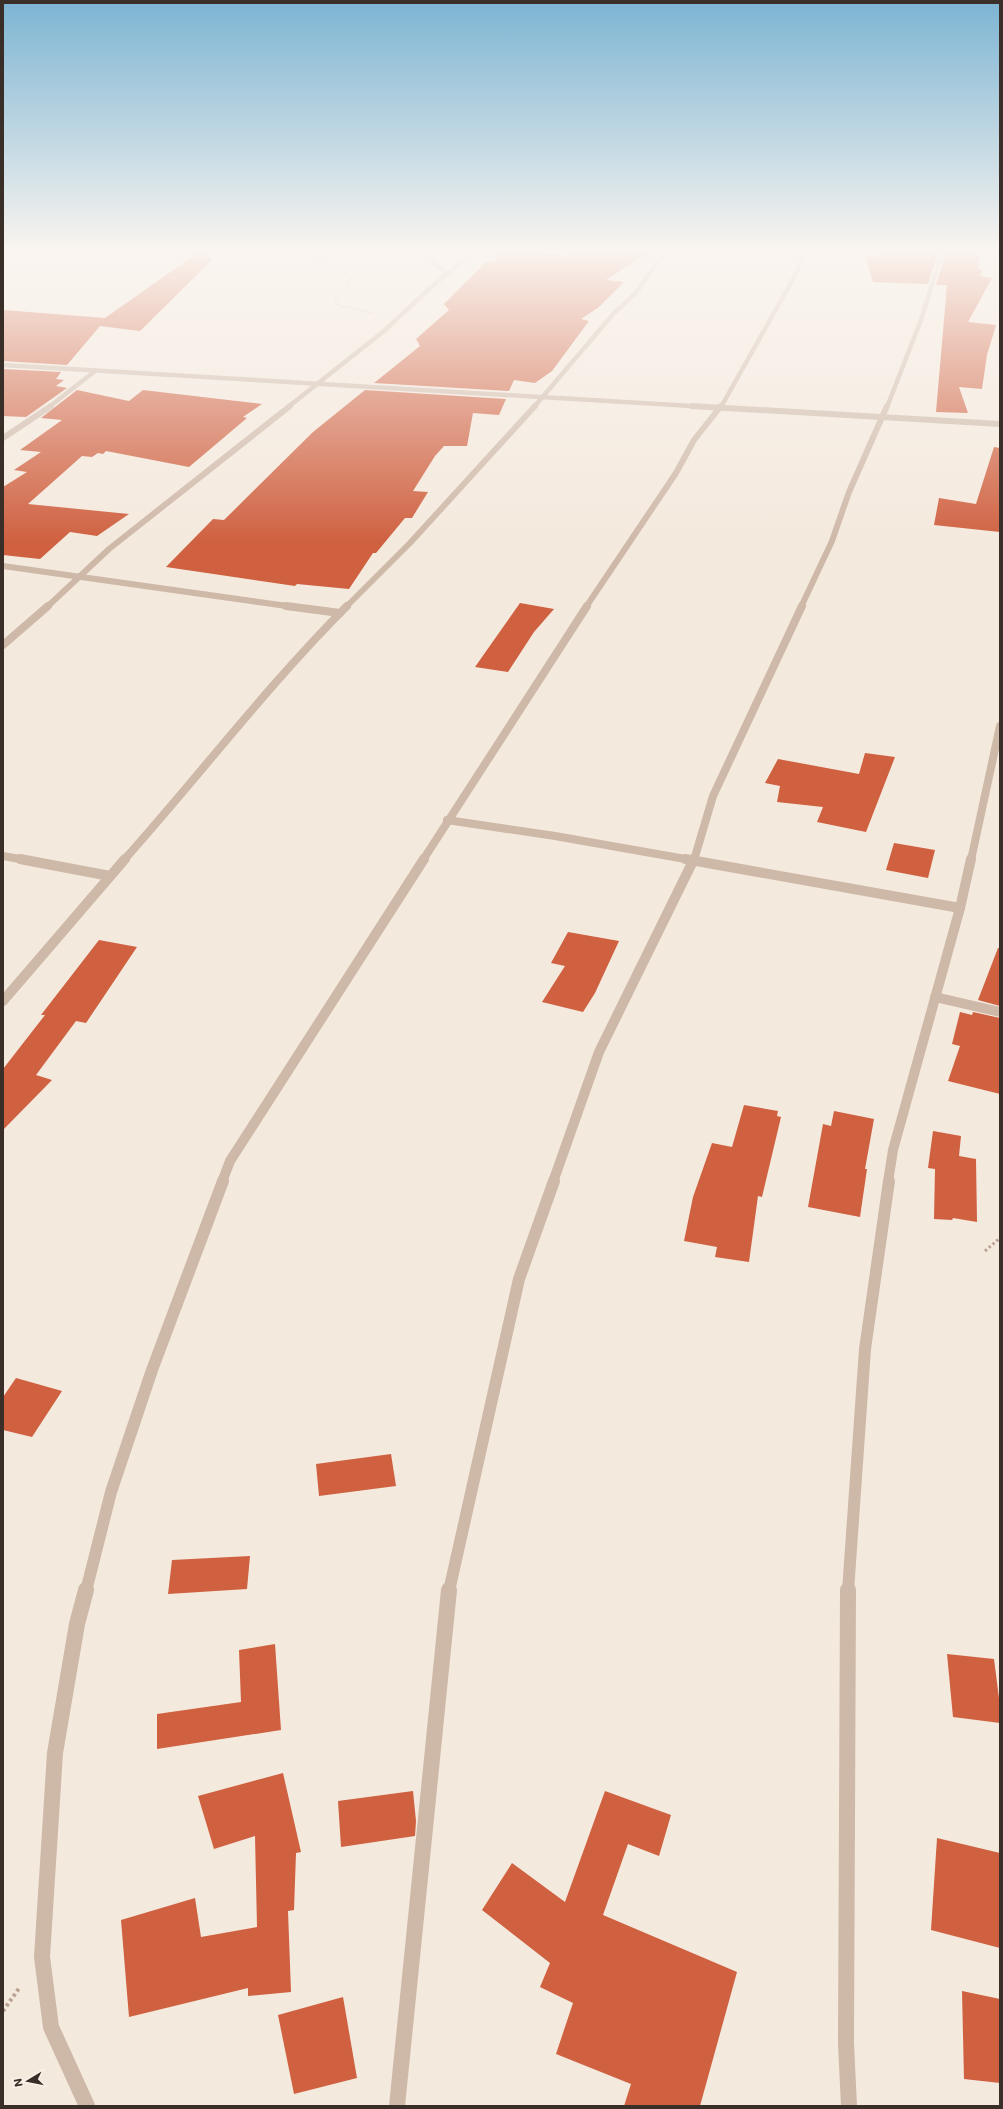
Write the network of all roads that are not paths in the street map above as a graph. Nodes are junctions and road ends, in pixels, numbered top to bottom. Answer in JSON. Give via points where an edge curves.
{"nodes":[{"id":1,"x":363,"y":347,"type":"edge"},
{"id":2,"x":585,"y":347,"type":"edge"},
{"id":3,"x":755,"y":347,"type":"edge"},
{"id":4,"x":909,"y":347,"type":"edge"},
{"id":5,"x":3,"y":365,"type":"edge"},
{"id":6,"x":95,"y":371,"type":"junction"},
{"id":7,"x":318,"y":384,"type":"junction"},
{"id":8,"x":542,"y":398,"type":"junction"},
{"id":9,"x":720,"y":408,"type":"junction"},
{"id":10,"x":881,"y":417,"type":"junction"},
{"id":11,"x":1000,"y":424,"type":"edge"},
{"id":12,"x":3,"y":438,"type":"edge"},
{"id":13,"x":3,"y":566,"type":"edge"},
{"id":14,"x":79,"y":577,"type":"junction"},
{"id":15,"x":340,"y":613,"type":"junction"},
{"id":16,"x":3,"y":645,"type":"edge"},
{"id":17,"x":1000,"y":726,"type":"edge"},
{"id":18,"x":447,"y":820,"type":"junction"},
{"id":19,"x":3,"y":856,"type":"edge"},
{"id":20,"x":693,"y":862,"type":"junction"},
{"id":21,"x":110,"y":876,"type":"junction"},
{"id":22,"x":960,"y":908,"type":"junction"},
{"id":23,"x":936,"y":996,"type":"junction"},
{"id":24,"x":3,"y":1001,"type":"edge"},
{"id":25,"x":1000,"y":1012,"type":"edge"},
{"id":26,"x":87,"y":2106,"type":"edge"},
{"id":27,"x":397,"y":2106,"type":"edge"},
{"id":28,"x":849,"y":2106,"type":"edge"}],
"edges":[{"from":1,"to":7,"type":"street"},
{"from":2,"to":8,"type":"street"},
{"from":3,"to":9,"type":"street"},
{"from":4,"to":10,"type":"street"},
{"from":5,"to":6,"type":"street"},
{"from":6,"to":7,"type":"street"},
{"from":6,"to":12,"type":"street","via":[[44,411]]},
{"from":7,"to":8,"type":"street"},
{"from":7,"to":14,"type":"street","via":[[109,549]]},
{"from":8,"to":9,"type":"street"},
{"from":8,"to":15,"type":"street","via":[[410,543]]},
{"from":9,"to":10,"type":"street"},
{"from":9,"to":18,"type":"street","via":[[694,440],[676,473],[620,554]]},
{"from":10,"to":11,"type":"street"},
{"from":10,"to":20,"type":"street","via":[[811,588],[713,796]]},
{"from":13,"to":14,"type":"street"},
{"from":14,"to":15,"type":"street"},
{"from":14,"to":16,"type":"street"},
{"from":15,"to":21,"type":"street","via":[[243,720],[179,799]]},
{"from":17,"to":22,"type":"street"},
{"from":18,"to":20,"type":"street","via":[[555,836]]},
{"from":18,"to":26,"type":"street","via":[[230,1162],[152,1370],[111,1492],[77,1624],[55,1753],[42,1957],[51,2027]]},
{"from":19,"to":21,"type":"street"},
{"from":20,"to":22,"type":"street"},
{"from":20,"to":27,"type":"street","via":[[599,1052],[519,1279],[450,1580]]},
{"from":21,"to":24,"type":"street"},
{"from":22,"to":23,"type":"street"},
{"from":23,"to":25,"type":"street"},
{"from":23,"to":28,"type":"street","via":[[893,1150],[865,1349],[848,1573],[846,2044]]}]}
